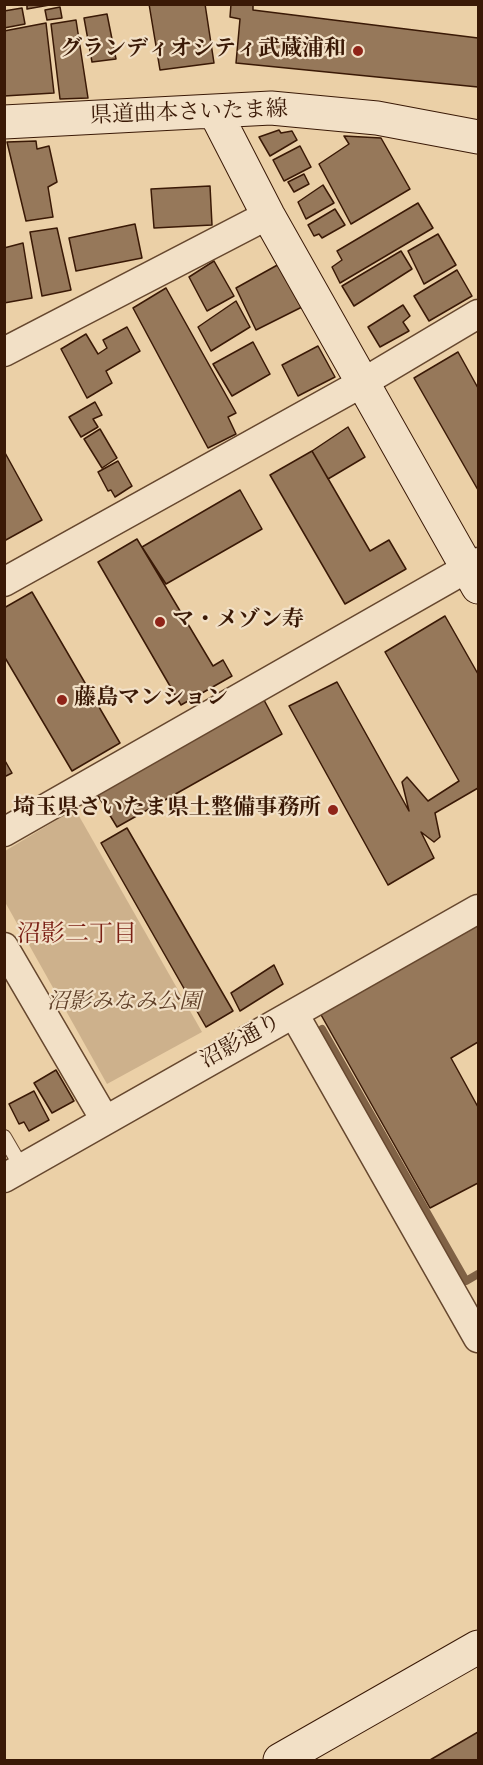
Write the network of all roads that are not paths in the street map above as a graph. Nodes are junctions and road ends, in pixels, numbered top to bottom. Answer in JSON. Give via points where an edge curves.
{"nodes":[{"id":1,"x":215,"y":111,"type":"junction"},
{"id":2,"x":4,"y":122,"type":"edge"},
{"id":3,"x":478,"y":137,"type":"edge"},
{"id":4,"x":268,"y":215,"type":"junction"},
{"id":5,"x":478,"y":314,"type":"edge"},
{"id":6,"x":4,"y":352,"type":"edge"},
{"id":7,"x":362,"y":383,"type":"junction"},
{"id":8,"x":475,"y":572,"type":"edge"},
{"id":9,"x":4,"y":582,"type":"edge"},
{"id":10,"x":4,"y":832,"type":"edge"},
{"id":11,"x":478,"y":909,"type":"edge"},
{"id":12,"x":4,"y":947,"type":"edge"},
{"id":13,"x":294,"y":1014,"type":"junction"},
{"id":14,"x":105,"y":1120,"type":"junction"},
{"id":15,"x":4,"y":1137,"type":"edge"},
{"id":16,"x":13,"y":1173,"type":"edge"},
{"id":17,"x":468,"y":1297,"type":"edge"},
{"id":18,"x":478,"y":1338,"type":"edge"},
{"id":19,"x":478,"y":1647,"type":"edge"},
{"id":20,"x":280,"y":1761,"type":"edge"}],
"edges":[{"from":1,"to":2,"type":"street","name":"県道曲本さいたま線"},
{"from":1,"to":3,"type":"street","name":"県道曲本さいたま線","via":[[271,108],[377,118]]},
{"from":1,"to":4,"type":"street"},
{"from":4,"to":6,"type":"street"},
{"from":4,"to":7,"type":"street"},
{"from":5,"to":7,"type":"street"},
{"from":7,"to":8,"type":"street"},
{"from":7,"to":9,"type":"street"},
{"from":8,"to":10,"type":"street"},
{"from":11,"to":13,"type":"street","name":"沼影通り"},
{"from":12,"to":14,"type":"street"},
{"from":13,"to":14,"type":"street","name":"沼影通り"},
{"from":13,"to":17,"type":"street"},
{"from":14,"to":16,"type":"street","name":"沼影通り"},
{"from":15,"to":16,"type":"lane"},
{"from":17,"to":18,"type":"street"},
{"from":19,"to":20,"type":"street"}]}
